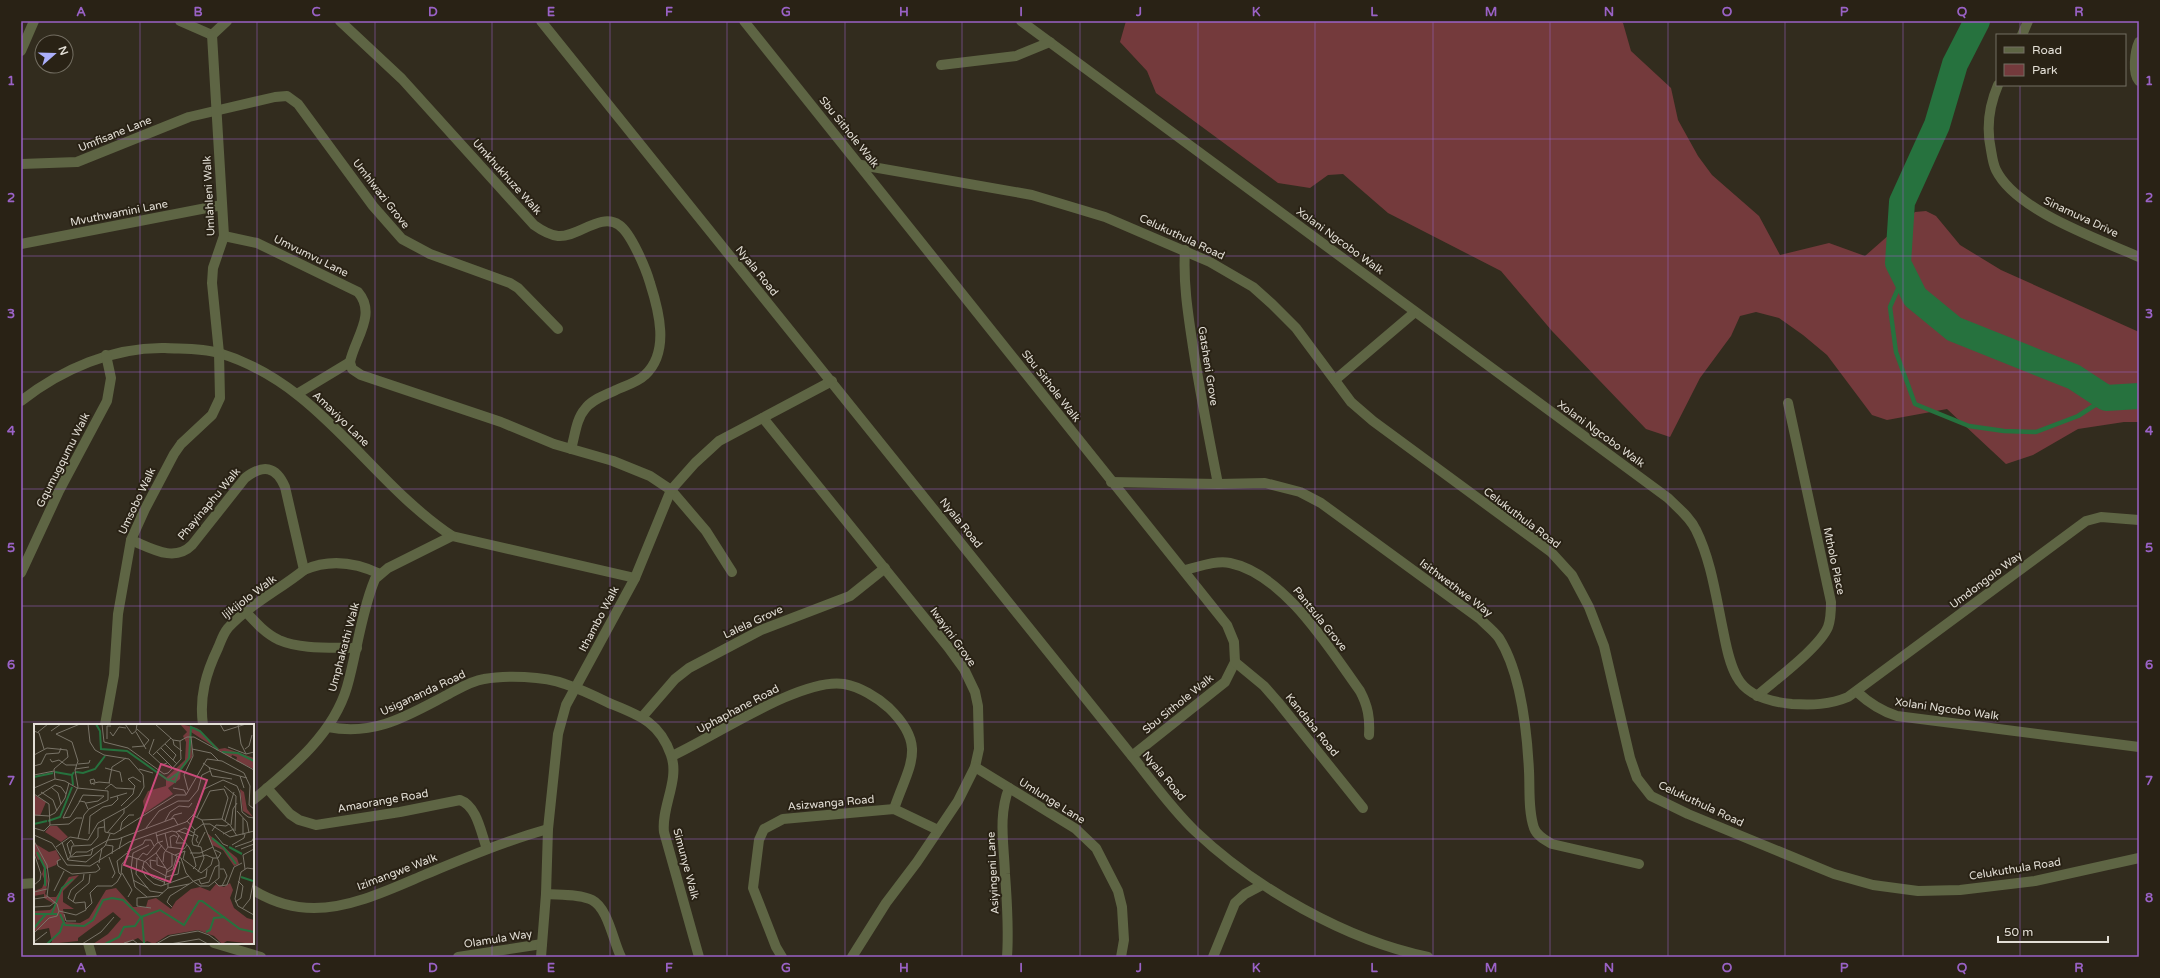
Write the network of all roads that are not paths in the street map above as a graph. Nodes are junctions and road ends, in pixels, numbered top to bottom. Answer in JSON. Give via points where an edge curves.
{"nodes":[{"id":1,"x":34,"y":21,"type":"edge"},
{"id":2,"x":180,"y":21,"type":"edge"},
{"id":3,"x":227,"y":21,"type":"edge"},
{"id":4,"x":340,"y":21,"type":"edge"},
{"id":5,"x":541,"y":21,"type":"edge"},
{"id":6,"x":744,"y":21,"type":"edge"},
{"id":7,"x":1021,"y":21,"type":"edge"},
{"id":8,"x":2028,"y":21,"type":"edge"},
{"id":9,"x":2022,"y":34,"type":"edge"},
{"id":10,"x":212,"y":35,"type":"junction"},
{"id":11,"x":1050,"y":42,"type":"junction"},
{"id":12,"x":2139,"y":42,"type":"edge"},
{"id":13,"x":21,"y":51,"type":"edge"},
{"id":14,"x":941,"y":65,"type":"dead end"},
{"id":15,"x":2139,"y":81,"type":"edge"},
{"id":16,"x":1998,"y":86,"type":"edge"},
{"id":17,"x":216,"y":111,"type":"junction"},
{"id":18,"x":21,"y":164,"type":"edge"},
{"id":19,"x":861,"y":165,"type":"junction"},
{"id":20,"x":222,"y":205,"type":"junction"},
{"id":21,"x":224,"y":236,"type":"junction"},
{"id":22,"x":21,"y":244,"type":"edge"},
{"id":23,"x":1185,"y":250,"type":"junction"},
{"id":24,"x":2139,"y":257,"type":"edge"},
{"id":25,"x":1415,"y":312,"type":"junction"},
{"id":26,"x":558,"y":329,"type":"dead end"},
{"id":27,"x":219,"y":353,"type":"junction"},
{"id":28,"x":106,"y":355,"type":"junction"},
{"id":29,"x":350,"y":362,"type":"junction"},
{"id":30,"x":1335,"y":380,"type":"junction"},
{"id":31,"x":832,"y":381,"type":"junction"},
{"id":32,"x":297,"y":394,"type":"junction"},
{"id":33,"x":21,"y":401,"type":"edge"},
{"id":34,"x":1788,"y":403,"type":"dead end"},
{"id":35,"x":763,"y":418,"type":"junction"},
{"id":36,"x":571,"y":449,"type":"junction"},
{"id":37,"x":1111,"y":482,"type":"junction"},
{"id":38,"x":1218,"y":484,"type":"junction"},
{"id":39,"x":671,"y":490,"type":"junction"},
{"id":40,"x":2139,"y":520,"type":"edge"},
{"id":41,"x":452,"y":536,"type":"junction"},
{"id":42,"x":131,"y":540,"type":"junction"},
{"id":43,"x":885,"y":568,"type":"junction"},
{"id":44,"x":304,"y":570,"type":"junction"},
{"id":45,"x":1185,"y":570,"type":"junction"},
{"id":46,"x":732,"y":572,"type":"dead end"},
{"id":47,"x":21,"y":573,"type":"edge"},
{"id":48,"x":380,"y":574,"type":"junction"},
{"id":49,"x":635,"y":578,"type":"junction"},
{"id":50,"x":246,"y":612,"type":"junction"},
{"id":51,"x":357,"y":648,"type":"junction"},
{"id":52,"x":1236,"y":662,"type":"junction"},
{"id":53,"x":575,"y":688,"type":"junction"},
{"id":54,"x":1858,"y":692,"type":"junction"},
{"id":55,"x":1757,"y":696,"type":"junction"},
{"id":56,"x":643,"y":716,"type":"junction"},
{"id":57,"x":105,"y":724,"type":"edge"},
{"id":58,"x":203,"y":724,"type":"edge"},
{"id":59,"x":328,"y":727,"type":"junction"},
{"id":60,"x":1369,"y":735,"type":"dead end"},
{"id":61,"x":2139,"y":747,"type":"edge"},
{"id":62,"x":672,"y":756,"type":"junction"},
{"id":63,"x":1132,"y":756,"type":"junction"},
{"id":64,"x":975,"y":767,"type":"junction"},
{"id":65,"x":267,"y":788,"type":"junction"},
{"id":66,"x":1009,"y":788,"type":"junction"},
{"id":67,"x":254,"y":799,"type":"edge"},
{"id":68,"x":1363,"y":808,"type":"dead end"},
{"id":69,"x":894,"y":810,"type":"junction"},
{"id":70,"x":548,"y":829,"type":"junction"},
{"id":71,"x":938,"y":830,"type":"junction"},
{"id":72,"x":487,"y":849,"type":"junction"},
{"id":73,"x":2139,"y":858,"type":"edge"},
{"id":74,"x":1639,"y":864,"type":"dead end"},
{"id":75,"x":34,"y":883,"type":"edge"},
{"id":76,"x":21,"y":884,"type":"edge"},
{"id":77,"x":1262,"y":885,"type":"junction"},
{"id":78,"x":254,"y":890,"type":"edge"},
{"id":79,"x":546,"y":894,"type":"junction"},
{"id":80,"x":88,"y":944,"type":"edge"},
{"id":81,"x":217,"y":944,"type":"edge"},
{"id":82,"x":542,"y":944,"type":"junction"},
{"id":83,"x":1405,"y":955,"type":"edge"},
{"id":84,"x":92,"y":957,"type":"edge"},
{"id":85,"x":261,"y":957,"type":"edge"},
{"id":86,"x":458,"y":957,"type":"edge"},
{"id":87,"x":541,"y":957,"type":"edge"},
{"id":88,"x":621,"y":957,"type":"edge"},
{"id":89,"x":699,"y":957,"type":"edge"},
{"id":90,"x":782,"y":957,"type":"edge"},
{"id":91,"x":852,"y":957,"type":"edge"},
{"id":92,"x":1007,"y":957,"type":"edge"},
{"id":93,"x":1121,"y":957,"type":"edge"},
{"id":94,"x":1213,"y":957,"type":"edge"},
{"id":95,"x":1428,"y":957,"type":"edge"}],
"edges":[{"from":1,"to":13,"type":"street"},
{"from":2,"to":10,"type":"street"},
{"from":3,"to":10,"type":"street"},
{"from":4,"to":36,"type":"street","name":"Umkhukhuze Walk","via":[[402,79],[534,225],[558,236],[599,223],[614,222],[622,227],[646,269],[660,324],[658,354],[651,369],[644,376],[585,409]]},
{"from":5,"to":31,"type":"street","name":"Nyala Road"},
{"from":6,"to":19,"type":"street","name":"Sbu Sithole Walk"},
{"from":7,"to":11,"type":"street","name":"Xolani Ngcobo Walk"},
{"from":8,"to":9,"type":"street"},
{"from":10,"to":17,"type":"street","name":"Umlahleni Walk"},
{"from":11,"to":14,"type":"street","via":[[1016,56]]},
{"from":11,"to":25,"type":"street","name":"Xolani Ngcobo Walk"},
{"from":12,"to":15,"type":"street","via":[[2135,63]]},
{"from":16,"to":24,"type":"street","name":"Sinamuva Drive","via":[[1991,100],[1987,135],[1996,170],[2012,192],[2039,211]]},
{"from":17,"to":18,"type":"street","name":"Umfisane Lane","via":[[189,117],[77,162]]},
{"from":17,"to":20,"type":"street","name":"Umlahleni Walk"},
{"from":17,"to":26,"type":"street","name":"Umhlwazi Grove","via":[[275,97],[291,98],[389,227],[402,239],[443,259],[510,283]]},
{"from":19,"to":23,"type":"street","name":"Celukuthula Road","via":[[1032,195],[1105,216]]},
{"from":19,"to":37,"type":"street","name":"Sbu Sithole Walk"},
{"from":20,"to":21,"type":"street","name":"Umlahleni Walk"},
{"from":20,"to":22,"type":"street","name":"Mvuthwamini Lane"},
{"from":21,"to":27,"type":"street","name":"Umlahleni Walk","via":[[213,268],[212,284]]},
{"from":21,"to":29,"type":"street","name":"Umvumvu Lane","via":[[257,243],[358,292],[367,306]]},
{"from":23,"to":30,"type":"street","name":"Celukuthula Road","via":[[1253,287],[1296,328]]},
{"from":23,"to":38,"type":"street","name":"Gatsheni Grove","via":[[1183,274],[1189,321]]},
{"from":25,"to":30,"type":"street"},
{"from":25,"to":55,"type":"street","name":"Xolani Ngcobo Walk","via":[[1668,498],[1685,514],[1696,530],[1704,554],[1727,649],[1737,677]]},
{"from":27,"to":28,"type":"street","name":"Amaviyo Lane","via":[[181,348],[152,348]]},
{"from":27,"to":32,"type":"street","name":"Amaviyo Lane","via":[[264,372],[283,382]]},
{"from":27,"to":42,"type":"street","name":"Umsobo Walk","via":[[220,398],[215,409],[206,422],[181,444],[174,454]]},
{"from":28,"to":33,"type":"street","name":"Amaviyo Lane","via":[[38,387]]},
{"from":28,"to":47,"type":"street","name":"Gqumugqumu Walk","via":[[111,378],[107,401],[59,491]]},
{"from":29,"to":32,"type":"street"},
{"from":29,"to":36,"type":"street","via":[[352,369],[361,375],[501,422]]},
{"from":30,"to":73,"type":"street","name":"Celukuthula Road","via":[[1351,402],[1373,421],[1551,552],[1572,575],[1590,607],[1604,646],[1630,758],[1638,778],[1651,796],[1695,817],[1834,874],[1873,885],[1918,890],[1960,890],[2035,880]]},
{"from":31,"to":35,"type":"street","name":"Ithambo Walk"},
{"from":31,"to":63,"type":"street","name":"Nyala Road"},
{"from":32,"to":41,"type":"street","name":"Amaviyo Lane","via":[[330,422],[427,520]]},
{"from":34,"to":55,"type":"street","name":"Mtholo Place","via":[[1831,602],[1830,615],[1828,626],[1818,642]]},
{"from":35,"to":39,"type":"street","name":"Ithambo Walk","via":[[719,441],[699,458]]},
{"from":35,"to":43,"type":"street","name":"Iwayini Grove"},
{"from":36,"to":39,"type":"street","via":[[613,461],[650,476]]},
{"from":37,"to":38,"type":"street","name":"Isithwethwe Way"},
{"from":37,"to":45,"type":"street","name":"Sbu Sithole Walk"},
{"from":38,"to":74,"type":"street","name":"Isithwethwe Way","via":[[1264,483],[1300,492],[1321,503],[1480,619],[1498,636],[1513,670],[1522,708],[1528,752],[1530,806],[1535,829],[1542,839],[1552,844]]},
{"from":39,"to":46,"type":"street","via":[[706,531]]},
{"from":39,"to":49,"type":"street","name":"Ithambo Walk"},
{"from":40,"to":54,"type":"street","name":"Umdongolo Way","via":[[2101,517],[2086,521]]},
{"from":41,"to":48,"type":"street"},
{"from":41,"to":49,"type":"street","name":"Amaviyo Lane"},
{"from":42,"to":44,"type":"street","name":"Phayinaphu Walk","via":[[168,554],[182,553],[192,545],[245,478],[254,471],[273,470],[280,476],[285,487]]},
{"from":42,"to":57,"type":"street","name":"Umsobo Walk","via":[[118,614],[114,675]]},
{"from":43,"to":56,"type":"street","name":"Lalela Grove","via":[[850,596],[761,630],[689,668],[675,679]]},
{"from":43,"to":64,"type":"street","name":"Iwayini Grove","via":[[964,669],[975,692],[980,722]]},
{"from":44,"to":48,"type":"street","name":"Ijikijolo Walk","via":[[325,563],[336,563],[361,567]]},
{"from":44,"to":50,"type":"street","name":"Ijikijolo Walk"},
{"from":45,"to":52,"type":"street","name":"Sbu Sithole Walk","via":[[1227,625],[1234,642]]},
{"from":45,"to":60,"type":"street","name":"Pantsula Grove","via":[[1228,562],[1256,574],[1289,598],[1360,691],[1370,718]]},
{"from":48,"to":51,"type":"street","name":"Umphakathi Walk","via":[[371,588]]},
{"from":49,"to":53,"type":"street","name":"Ithambo Walk"},
{"from":50,"to":51,"type":"street","via":[[265,632],[280,641],[303,646]]},
{"from":50,"to":58,"type":"street","name":"Ijikijolo Walk","via":[[226,630],[214,657],[203,687]]},
{"from":51,"to":59,"type":"street","name":"Umphakathi Walk","via":[[346,688]]},
{"from":52,"to":63,"type":"street","name":"Sbu Sithole Walk","via":[[1225,682]]},
{"from":52,"to":68,"type":"street","name":"Kandaba Road","via":[[1278,702]]},
{"from":53,"to":56,"type":"street","name":"Simunye Walk"},
{"from":53,"to":59,"type":"street","name":"Usigananda Road","via":[[564,683],[539,679],[483,679],[403,718],[378,727],[356,730]]},
{"from":53,"to":70,"type":"street","name":"Ithambo Walk","via":[[566,705],[558,734]]},
{"from":54,"to":55,"type":"street","name":"Xolani Ngcobo Walk","via":[[1841,700],[1817,705],[1788,703]]},
{"from":54,"to":61,"type":"street","name":"Xolani Ngcobo Walk","via":[[1870,704],[1897,716]]},
{"from":56,"to":62,"type":"street","name":"Simunye Walk","via":[[660,732]]},
{"from":59,"to":65,"type":"street","name":"Umphakathi Walk"},
{"from":62,"to":69,"type":"street","name":"Uphaphane Road","via":[[777,701],[818,685],[843,684],[857,688],[886,706],[910,735],[911,758]]},
{"from":62,"to":89,"type":"street","name":"Simunye Walk","via":[[673,775],[664,816],[664,832]]},
{"from":63,"to":77,"type":"street","name":"Nyala Road","via":[[1193,830]]},
{"from":64,"to":66,"type":"street","name":"Umlunge Lane"},
{"from":64,"to":71,"type":"street","name":"Iwayini Grove","via":[[958,802]]},
{"from":65,"to":67,"type":"street","name":"Umphakathi Walk"},
{"from":65,"to":72,"type":"street","name":"Amaorange Road","via":[[290,814],[299,820],[316,825],[460,800],[468,804],[473,811]]},
{"from":66,"to":92,"type":"street","name":"Asiyingeni Lane","via":[[1002,810]]},
{"from":66,"to":93,"type":"street","name":"Umlunge Lane","via":[[1076,829],[1096,848],[1118,891],[1122,907],[1124,934]]},
{"from":69,"to":71,"type":"street","name":"Asizwanga Road"},
{"from":69,"to":90,"type":"street","name":"Asizwanga Road","via":[[783,819],[764,829],[759,840],[753,888]]},
{"from":70,"to":72,"type":"street","name":"Izimangwe Walk"},
{"from":70,"to":79,"type":"street","name":"Ithambo Walk"},
{"from":71,"to":91,"type":"street","name":"Iwayini Grove","via":[[886,903]]},
{"from":72,"to":78,"type":"street","name":"Izimangwe Walk","via":[[379,894],[329,906],[292,906]]},
{"from":75,"to":76,"type":"street"},
{"from":77,"to":83,"type":"street","name":"Nyala Road","via":[[1336,924]]},
{"from":77,"to":94,"type":"street","via":[[1235,903]]},
{"from":79,"to":82,"type":"street","name":"Ithambo Walk"},
{"from":79,"to":88,"type":"street","via":[[587,898],[599,904]]},
{"from":80,"to":84,"type":"street"},
{"from":81,"to":85,"type":"street"},
{"from":82,"to":86,"type":"street","name":"Olamula Way"},
{"from":82,"to":87,"type":"street","name":"Ithambo Walk"},
{"from":83,"to":95,"type":"street","name":"Nyala Road"}]}
